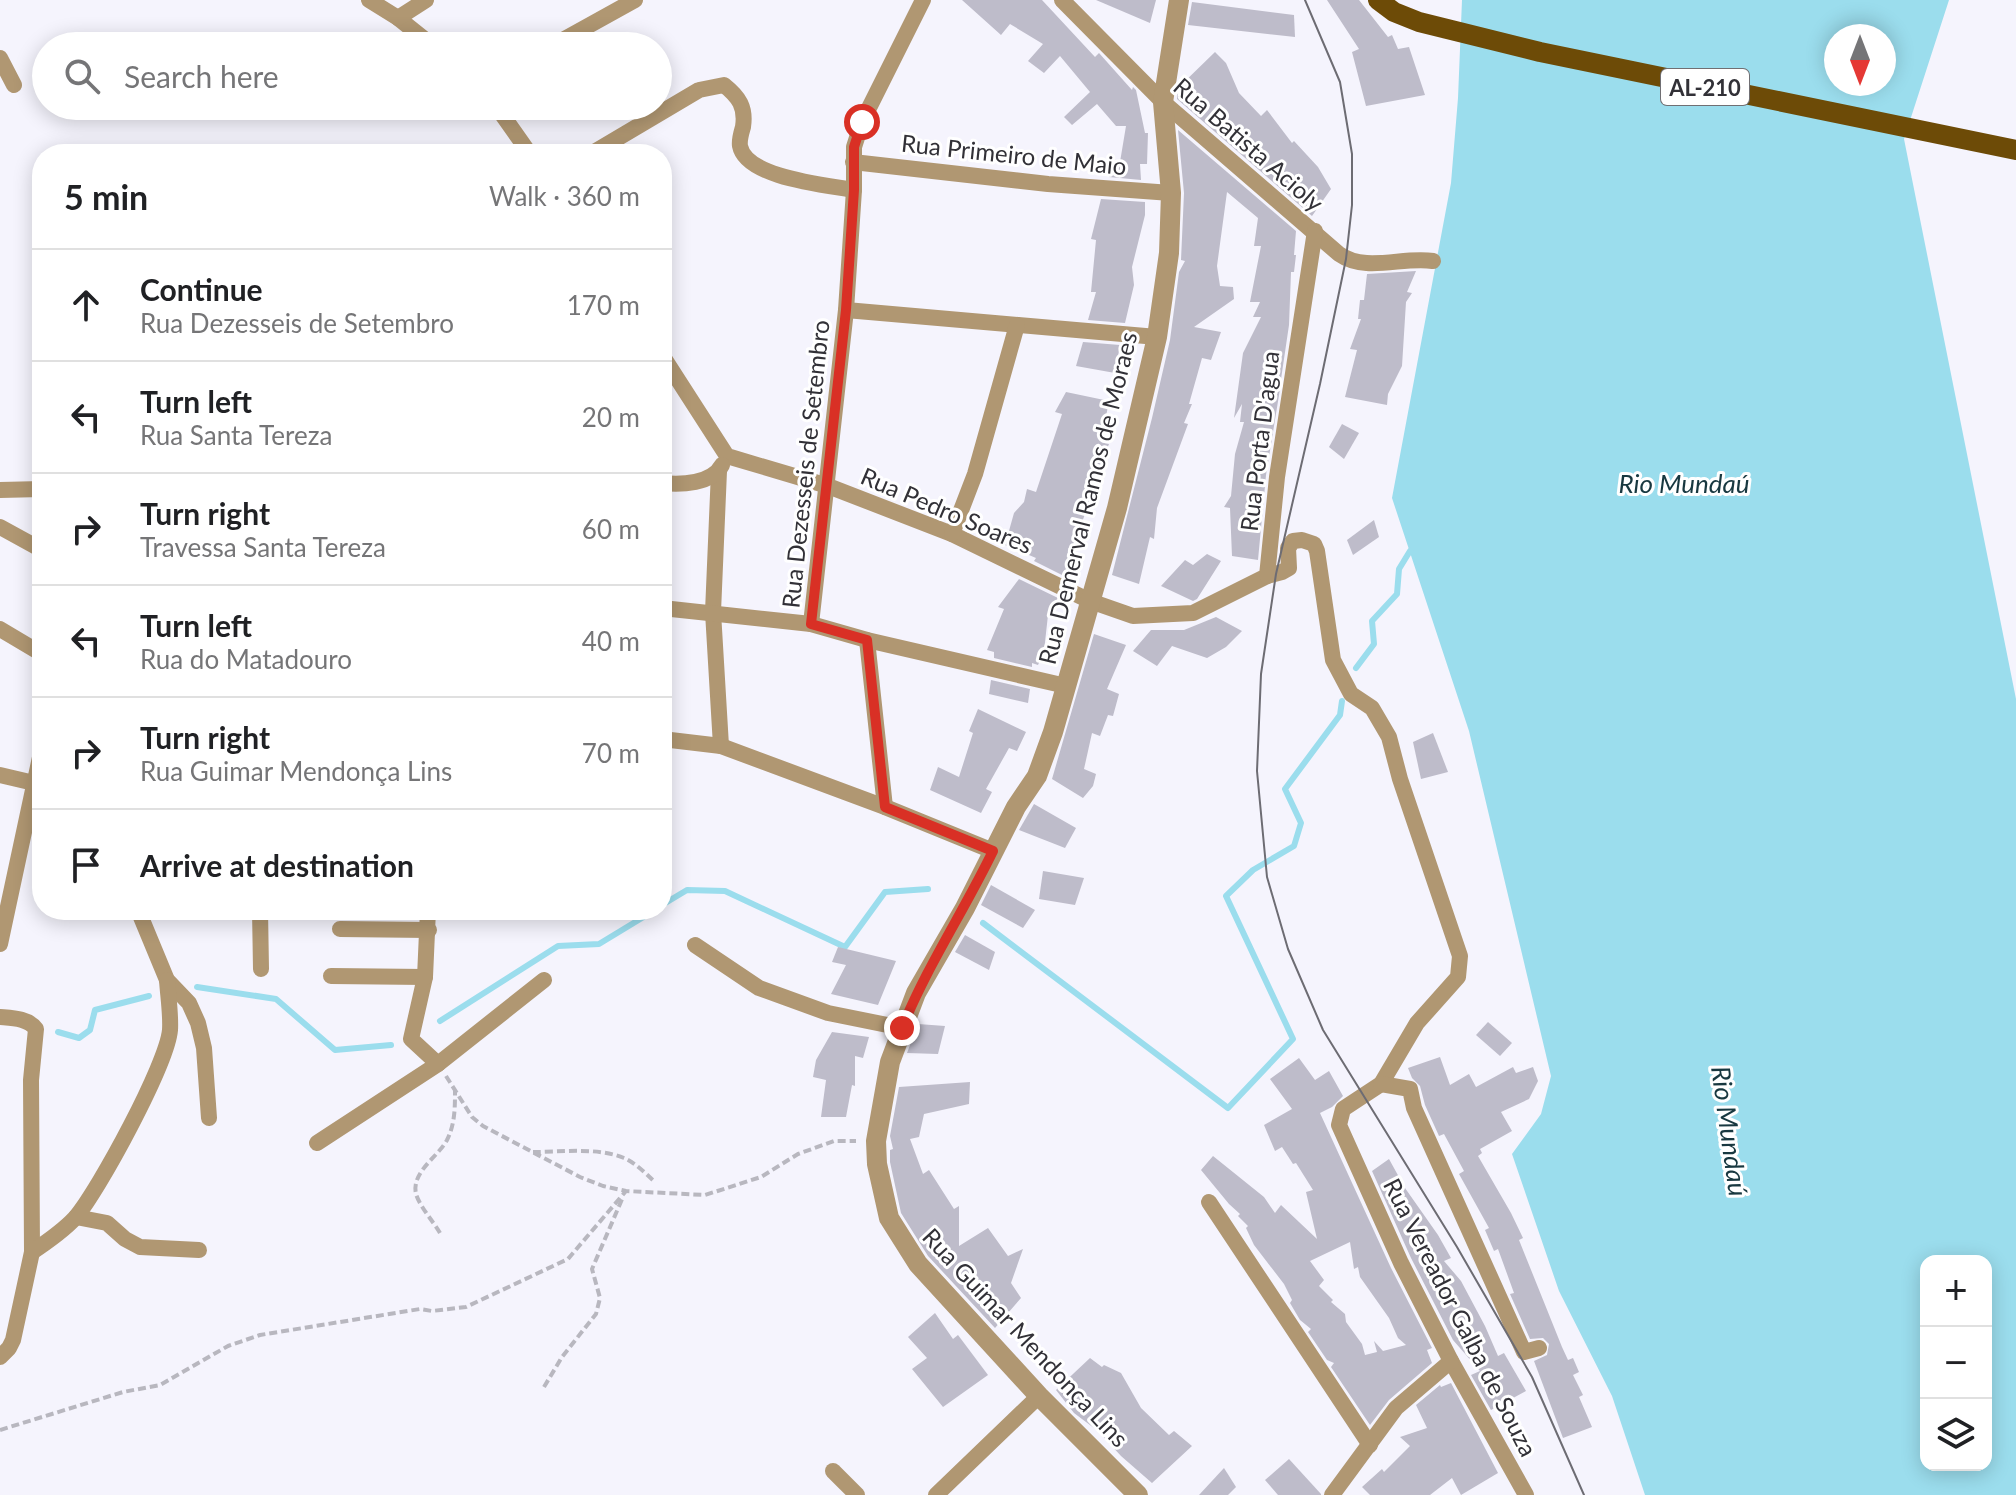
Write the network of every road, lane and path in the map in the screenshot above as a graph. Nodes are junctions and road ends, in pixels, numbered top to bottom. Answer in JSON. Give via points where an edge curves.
{"nodes":[{"id":1,"x":369,"y":0,"type":"edge"},
{"id":2,"x":426,"y":0,"type":"edge"},
{"id":3,"x":635,"y":0,"type":"edge"},
{"id":4,"x":923,"y":0,"type":"edge"},
{"id":5,"x":1062,"y":0,"type":"edge"},
{"id":6,"x":1179,"y":0,"type":"edge"},
{"id":7,"x":1378,"y":0,"type":"edge"},
{"id":8,"x":398,"y":18,"type":"junction"},
{"id":9,"x":416,"y":32,"type":"edge"},
{"id":10,"x":577,"y":32,"type":"edge"},
{"id":11,"x":0,"y":58,"type":"edge"},
{"id":12,"x":14,"y":85,"type":"dead end"},
{"id":13,"x":1163,"y":102,"type":"junction"},
{"id":14,"x":672,"y":106,"type":"edge"},
{"id":15,"x":506,"y":120,"type":"edge"},
{"id":16,"x":648,"y":120,"type":"edge"},
{"id":17,"x":523,"y":144,"type":"edge"},
{"id":18,"x":608,"y":144,"type":"edge"},
{"id":19,"x":2016,"y":150,"type":"edge"},
{"id":20,"x":853,"y":162,"type":"junction"},
{"id":21,"x":854,"y":190,"type":"junction"},
{"id":22,"x":1171,"y":193,"type":"junction"},
{"id":23,"x":1315,"y":231,"type":"junction"},
{"id":24,"x":1433,"y":261,"type":"dead end"},
{"id":25,"x":846,"y":310,"type":"junction"},
{"id":26,"x":1017,"y":325,"type":"junction"},
{"id":27,"x":1157,"y":337,"type":"junction"},
{"id":28,"x":672,"y":371,"type":"edge"},
{"id":29,"x":727,"y":456,"type":"junction"},
{"id":30,"x":719,"y":471,"type":"junction"},
{"id":31,"x":672,"y":483,"type":"edge"},
{"id":32,"x":828,"y":486,"type":"junction"},
{"id":33,"x":32,"y":489,"type":"edge"},
{"id":34,"x":0,"y":490,"type":"edge"},
{"id":35,"x":0,"y":527,"type":"edge"},
{"id":36,"x":952,"y":534,"type":"junction"},
{"id":37,"x":32,"y":545,"type":"edge"},
{"id":38,"x":1267,"y":576,"type":"junction"},
{"id":39,"x":1090,"y":601,"type":"junction"},
{"id":40,"x":672,"y":609,"type":"edge"},
{"id":41,"x":713,"y":612,"type":"junction"},
{"id":42,"x":811,"y":624,"type":"junction"},
{"id":43,"x":0,"y":629,"type":"edge"},
{"id":44,"x":867,"y":640,"type":"junction"},
{"id":45,"x":32,"y":648,"type":"edge"},
{"id":46,"x":1066,"y":686,"type":"junction"},
{"id":47,"x":672,"y":740,"type":"edge"},
{"id":48,"x":721,"y":746,"type":"junction"},
{"id":49,"x":0,"y":775,"type":"edge"},
{"id":50,"x":32,"y":783,"type":"edge"},
{"id":51,"x":32,"y":792,"type":"edge"},
{"id":52,"x":885,"y":807,"type":"junction"},
{"id":53,"x":993,"y":851,"type":"junction"},
{"id":54,"x":142,"y":920,"type":"edge"},
{"id":55,"x":260,"y":920,"type":"edge"},
{"id":56,"x":428,"y":920,"type":"edge"},
{"id":57,"x":340,"y":929,"type":"dead end"},
{"id":58,"x":429,"y":930,"type":"junction"},
{"id":59,"x":0,"y":944,"type":"edge"},
{"id":60,"x":695,"y":945,"type":"dead end"},
{"id":61,"x":261,"y":969,"type":"dead end"},
{"id":62,"x":331,"y":976,"type":"dead end"},
{"id":63,"x":425,"y":977,"type":"junction"},
{"id":64,"x":167,"y":980,"type":"junction"},
{"id":65,"x":544,"y":980,"type":"dead end"},
{"id":66,"x":0,"y":1017,"type":"edge"},
{"id":67,"x":902,"y":1028,"type":"junction"},
{"id":68,"x":438,"y":1064,"type":"junction"},
{"id":69,"x":1381,"y":1084,"type":"junction"},
{"id":70,"x":455,"y":1088,"type":"junction"},
{"id":71,"x":209,"y":1118,"type":"dead end"},
{"id":72,"x":876,"y":1141,"type":"junction"},
{"id":73,"x":317,"y":1143,"type":"dead end"},
{"id":74,"x":531,"y":1152,"type":"junction"},
{"id":75,"x":655,"y":1182,"type":"dead end"},
{"id":76,"x":626,"y":1191,"type":"junction"},
{"id":77,"x":1209,"y":1202,"type":"dead end"},
{"id":78,"x":76,"y":1217,"type":"junction"},
{"id":79,"x":440,"y":1233,"type":"dead end"},
{"id":80,"x":199,"y":1250,"type":"dead end"},
{"id":81,"x":32,"y":1252,"type":"junction"},
{"id":82,"x":1539,"y":1348,"type":"dead end"},
{"id":83,"x":0,"y":1357,"type":"edge"},
{"id":84,"x":1451,"y":1361,"type":"junction"},
{"id":85,"x":544,"y":1387,"type":"dead end"},
{"id":86,"x":1039,"y":1396,"type":"junction"},
{"id":87,"x":0,"y":1430,"type":"edge"},
{"id":88,"x":1370,"y":1445,"type":"junction"},
{"id":89,"x":833,"y":1471,"type":"dead end"},
{"id":90,"x":1343,"y":1491,"type":"edge"},
{"id":91,"x":1134,"y":1494,"type":"edge"},
{"id":92,"x":857,"y":1495,"type":"edge"},
{"id":93,"x":936,"y":1495,"type":"edge"},
{"id":94,"x":1526,"y":1495,"type":"edge"}],
"edges":[{"from":1,"to":8,"type":"street"},
{"from":2,"to":8,"type":"street"},
{"from":3,"to":10,"type":"street"},
{"from":4,"to":20,"type":"street","name":"Rua Dezesseis de Setembro","via":[[857,134]]},
{"from":5,"to":13,"type":"street","name":"Rua Batista Acioly"},
{"from":6,"to":13,"type":"street","name":"Rua Demerval Ramos de Moraes"},
{"from":7,"to":19,"type":"main road","number":"AL-210","via":[[1419,22],[1540,52]]},
{"from":8,"to":9,"type":"street"},
{"from":11,"to":12,"type":"street"},
{"from":13,"to":22,"type":"street","name":"Rua Demerval Ramos de Moraes"},
{"from":13,"to":23,"type":"street","name":"Rua Batista Acioly"},
{"from":14,"to":21,"type":"street","via":[[699,90],[724,85],[738,96],[745,115],[740,141],[750,161],[767,172]]},
{"from":15,"to":17,"type":"street"},
{"from":16,"to":18,"type":"street"},
{"from":20,"to":21,"type":"street","name":"Rua Dezesseis de Setembro"},
{"from":20,"to":22,"type":"street","name":"Rua Primeiro de Maio"},
{"from":21,"to":25,"type":"street","name":"Rua Dezesseis de Setembro"},
{"from":22,"to":27,"type":"street","name":"Rua Demerval Ramos de Moraes"},
{"from":23,"to":24,"type":"street","name":"Rua Batista Acioly","via":[[1346,259]]},
{"from":23,"to":38,"type":"street","name":"Rua Porta D'agua"},
{"from":25,"to":26,"type":"street","name":"Rua Dezesseis de Setembro"},
{"from":25,"to":32,"type":"street","name":"Rua Dezesseis de Setembro"},
{"from":26,"to":27,"type":"street","name":"Rua Dezesseis de Setembro"},
{"from":26,"to":36,"type":"street","via":[[975,474]]},
{"from":27,"to":39,"type":"street","name":"Rua Demerval Ramos de Moraes"},
{"from":28,"to":29,"type":"street"},
{"from":29,"to":30,"type":"street"},
{"from":29,"to":32,"type":"street","name":"Rua Pedro Soares"},
{"from":30,"to":31,"type":"street","via":[[708,478]]},
{"from":30,"to":41,"type":"street"},
{"from":32,"to":36,"type":"street","name":"Rua Pedro Soares"},
{"from":32,"to":42,"type":"street","name":"Rua Dezesseis de Setembro"},
{"from":33,"to":34,"type":"street"},
{"from":35,"to":37,"type":"street"},
{"from":36,"to":39,"type":"street","name":"Rua Pedro Soares"},
{"from":38,"to":39,"type":"street","name":"Rua Pedro Soares","via":[[1193,613],[1133,616]]},
{"from":38,"to":69,"type":"street","via":[[1289,568],[1293,541],[1314,544],[1333,660],[1351,694],[1372,708],[1389,737],[1460,956],[1458,977],[1417,1023]]},
{"from":39,"to":46,"type":"street","name":"Rua Demerval Ramos de Moraes"},
{"from":40,"to":41,"type":"street"},
{"from":41,"to":42,"type":"street"},
{"from":41,"to":48,"type":"street"},
{"from":42,"to":44,"type":"street"},
{"from":43,"to":45,"type":"street"},
{"from":44,"to":46,"type":"street"},
{"from":44,"to":52,"type":"street"},
{"from":46,"to":53,"type":"street","name":"Rua Demerval Ramos de Moraes","via":[[1037,776]]},
{"from":47,"to":48,"type":"street"},
{"from":48,"to":52,"type":"street"},
{"from":49,"to":50,"type":"street"},
{"from":51,"to":59,"type":"street"},
{"from":52,"to":53,"type":"street"},
{"from":53,"to":67,"type":"street","name":"Rua Guimar Mendonça Lins"},
{"from":54,"to":64,"type":"street"},
{"from":55,"to":61,"type":"street"},
{"from":56,"to":58,"type":"street"},
{"from":57,"to":58,"type":"street"},
{"from":58,"to":63,"type":"street"},
{"from":60,"to":67,"type":"street","via":[[759,988],[828,1013]]},
{"from":62,"to":63,"type":"street"},
{"from":63,"to":68,"type":"street","via":[[411,1039]]},
{"from":64,"to":71,"type":"street","via":[[189,1003],[198,1023]]},
{"from":64,"to":78,"type":"street","via":[[170,1031],[161,1062]]},
{"from":65,"to":68,"type":"street"},
{"from":66,"to":81,"type":"street","via":[[32,1023],[36,1029],[31,1080]]},
{"from":67,"to":72,"type":"street","name":"Rua Guimar Mendonça Lins","via":[[890,1062]]},
{"from":68,"to":70,"type":"path"},
{"from":68,"to":73,"type":"street"},
{"from":69,"to":82,"type":"street","via":[[1410,1089],[1524,1352]]},
{"from":69,"to":84,"type":"street","name":"Rua Vereador Galba de Souza","via":[[1343,1109],[1339,1125]]},
{"from":70,"to":74,"type":"path","via":[[472,1117]]},
{"from":70,"to":79,"type":"path","via":[[455,1117],[446,1142],[416,1185],[416,1195]]},
{"from":72,"to":76,"type":"path","via":[[834,1141],[798,1154],[761,1177],[705,1195]]},
{"from":72,"to":86,"type":"street","name":"Rua Guimar Mendonça Lins","via":[[883,1195],[900,1238]]},
{"from":74,"to":75,"type":"path","via":[[620,1156]]},
{"from":74,"to":76,"type":"path","via":[[580,1177]]},
{"from":76,"to":85,"type":"path","via":[[592,1269],[600,1298],[596,1314]]},
{"from":76,"to":87,"type":"path","via":[[568,1259],[466,1307],[420,1309],[260,1335],[228,1346],[160,1385]]},
{"from":77,"to":88,"type":"street"},
{"from":78,"to":80,"type":"street","via":[[107,1223],[140,1247]]},
{"from":78,"to":81,"type":"street"},
{"from":81,"to":83,"type":"street","via":[[13,1340]]},
{"from":84,"to":88,"type":"street","via":[[1396,1408]]},
{"from":84,"to":94,"type":"street","name":"Rua Vereador Galba de Souza"},
{"from":86,"to":91,"type":"street","name":"Rua Guimar Mendonça Lins"},
{"from":86,"to":93,"type":"street"},
{"from":88,"to":90,"type":"street"},
{"from":89,"to":92,"type":"street"}]}
